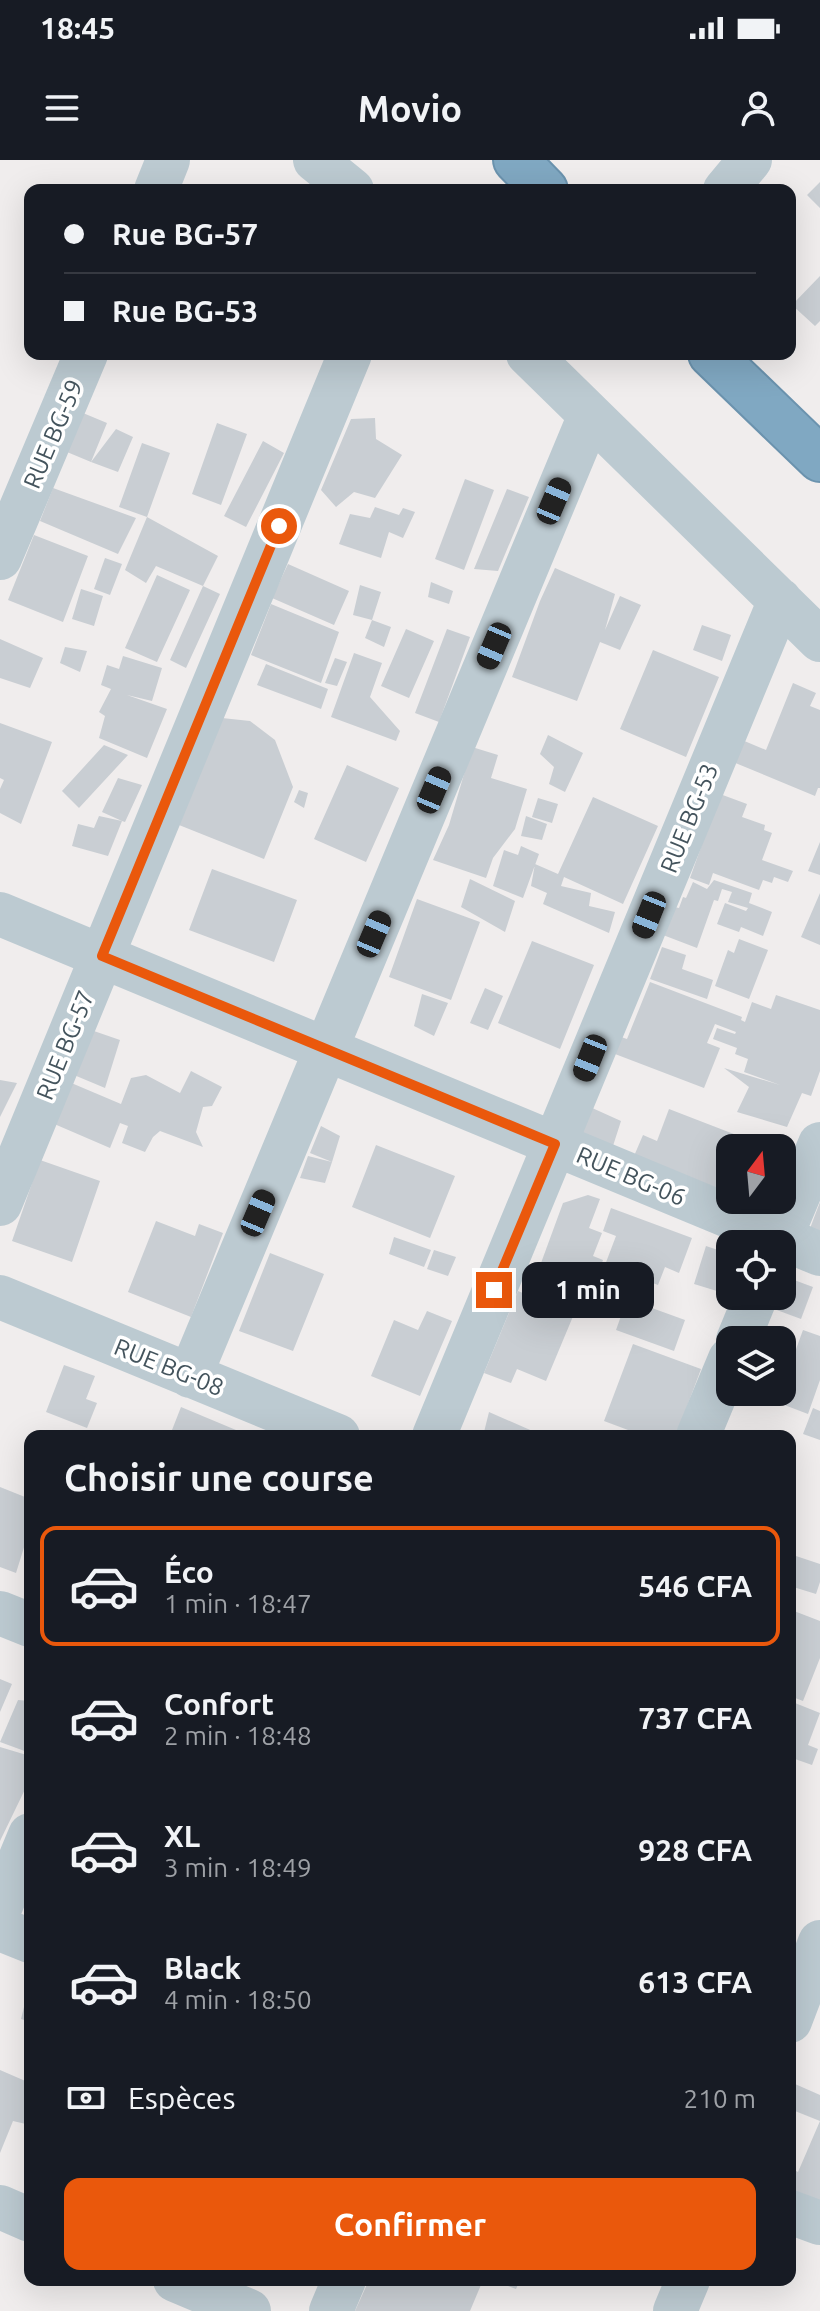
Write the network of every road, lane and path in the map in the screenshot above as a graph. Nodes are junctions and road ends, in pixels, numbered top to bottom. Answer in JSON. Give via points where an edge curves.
{"nodes":[{"id":1,"x":168,"y":160,"type":"edge"},
{"id":2,"x":315,"y":160,"type":"edge"},
{"id":3,"x":516,"y":160,"type":"edge"},
{"id":4,"x":750,"y":160,"type":"edge"},
{"id":5,"x":158,"y":184,"type":"edge"},
{"id":6,"x":345,"y":184,"type":"edge"},
{"id":7,"x":539,"y":184,"type":"edge"},
{"id":8,"x":730,"y":184,"type":"edge"},
{"id":9,"x":83,"y":360,"type":"edge"},
{"id":10,"x":348,"y":360,"type":"edge"},
{"id":11,"x":534,"y":360,"type":"edge"},
{"id":12,"x":717,"y":360,"type":"edge"},
{"id":13,"x":590,"y":415,"type":"junction"},
{"id":14,"x":820,"y":459,"type":"edge"},
{"id":15,"x":0,"y":558,"type":"edge"},
{"id":16,"x":780,"y":600,"type":"junction"},
{"id":17,"x":820,"y":640,"type":"edge"},
{"id":18,"x":0,"y":914,"type":"edge"},
{"id":19,"x":102,"y":956,"type":"junction"},
{"id":20,"x":326,"y":1050,"type":"junction"},
{"id":21,"x":555,"y":1144,"type":"junction"},
{"id":22,"x":820,"y":1144,"type":"edge"},
{"id":23,"x":0,"y":1204,"type":"edge"},
{"id":24,"x":758,"y":1230,"type":"edge"},
{"id":25,"x":796,"y":1234,"type":"edge"},
{"id":26,"x":0,"y":1297,"type":"edge"},
{"id":27,"x":190,"y":1376,"type":"junction"},
{"id":28,"x":716,"y":1393,"type":"edge"},
{"id":29,"x":323,"y":1430,"type":"edge"},
{"id":30,"x":436,"y":1430,"type":"edge"},
{"id":31,"x":700,"y":1430,"type":"edge"},
{"id":32,"x":0,"y":1613,"type":"edge"},
{"id":33,"x":24,"y":1623,"type":"edge"},
{"id":34,"x":24,"y":1850,"type":"edge"},
{"id":35,"x":0,"y":1908,"type":"edge"},
{"id":36,"x":0,"y":1929,"type":"edge"},
{"id":37,"x":796,"y":1933,"type":"edge"},
{"id":38,"x":24,"y":1939,"type":"edge"},
{"id":39,"x":820,"y":1942,"type":"edge"},
{"id":40,"x":796,"y":2005,"type":"edge"},
{"id":41,"x":0,"y":2207,"type":"edge"},
{"id":42,"x":796,"y":2214,"type":"edge"},
{"id":43,"x":24,"y":2217,"type":"edge"},
{"id":44,"x":820,"y":2223,"type":"edge"},
{"id":45,"x":189,"y":2286,"type":"edge"},
{"id":46,"x":341,"y":2286,"type":"edge"},
{"id":47,"x":685,"y":2286,"type":"edge"},
{"id":48,"x":249,"y":2311,"type":"edge"},
{"id":49,"x":331,"y":2311,"type":"edge"},
{"id":50,"x":675,"y":2311,"type":"edge"}],
"edges":[{"from":1,"to":5,"type":"street"},
{"from":2,"to":6,"type":"street"},
{"from":3,"to":7,"type":"highway"},
{"from":4,"to":8,"type":"street"},
{"from":9,"to":15,"type":"street","name":"RUE BG-59"},
{"from":10,"to":19,"type":"street","name":"RUE BG-57"},
{"from":11,"to":13,"type":"street"},
{"from":12,"to":14,"type":"highway"},
{"from":13,"to":16,"type":"street"},
{"from":13,"to":20,"type":"street"},
{"from":16,"to":17,"type":"street"},
{"from":16,"to":21,"type":"street","name":"RUE BG-53"},
{"from":18,"to":19,"type":"street","name":"RUE BG-06"},
{"from":19,"to":20,"type":"street","name":"RUE BG-06"},
{"from":19,"to":23,"type":"street","name":"RUE BG-57"},
{"from":20,"to":21,"type":"street","name":"RUE BG-06"},
{"from":20,"to":27,"type":"street"},
{"from":21,"to":24,"type":"street","name":"RUE BG-06"},
{"from":21,"to":30,"type":"street","name":"RUE BG-53"},
{"from":22,"to":25,"type":"street"},
{"from":26,"to":27,"type":"street","name":"RUE BG-08"},
{"from":27,"to":29,"type":"street","name":"RUE BG-08"},
{"from":28,"to":31,"type":"street"},
{"from":32,"to":33,"type":"street"},
{"from":34,"to":35,"type":"street"},
{"from":36,"to":38,"type":"street"},
{"from":37,"to":39,"type":"street"},
{"from":39,"to":40,"type":"street"},
{"from":41,"to":43,"type":"street"},
{"from":42,"to":44,"type":"street"},
{"from":45,"to":48,"type":"street"},
{"from":46,"to":49,"type":"street"},
{"from":47,"to":50,"type":"street"}]}
